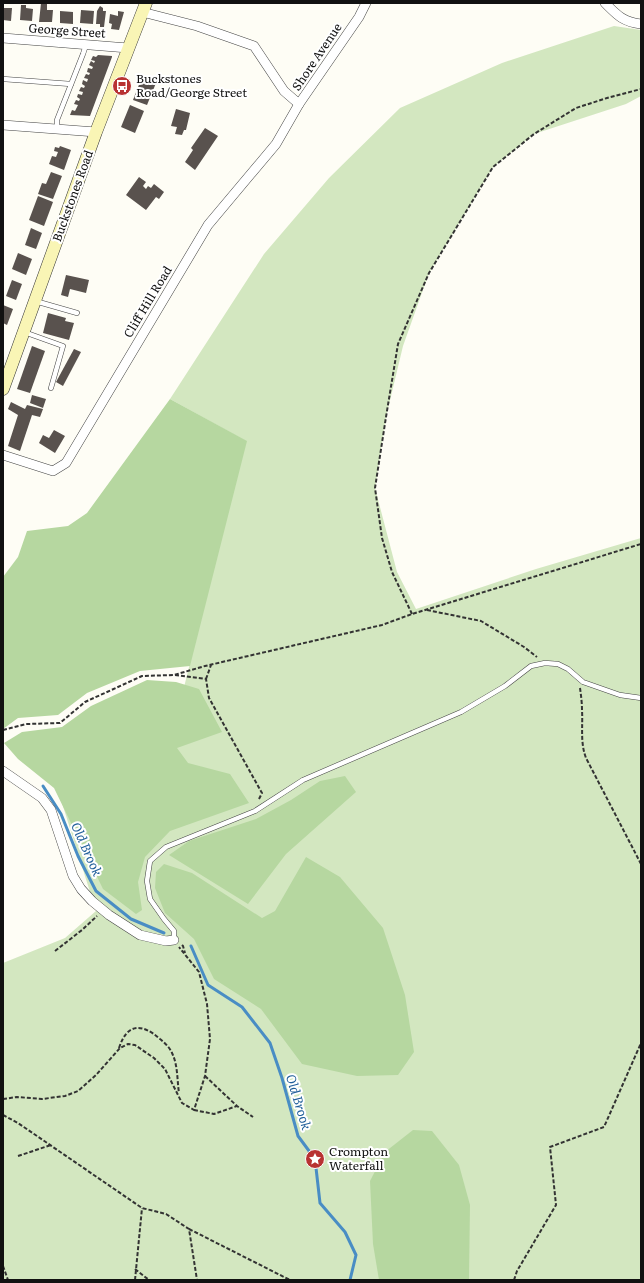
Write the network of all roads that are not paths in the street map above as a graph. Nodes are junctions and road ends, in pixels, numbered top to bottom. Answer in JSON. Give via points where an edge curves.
{"nodes":[{"id":1,"x":366,"y":3,"type":"edge"},
{"id":2,"x":605,"y":3,"type":"edge"},
{"id":3,"x":144,"y":8,"type":"edge"},
{"id":4,"x":641,"y":24,"type":"edge"},
{"id":5,"x":3,"y":38,"type":"edge"},
{"id":6,"x":86,"y":45,"type":"junction"},
{"id":7,"x":128,"y":48,"type":"junction"},
{"id":8,"x":3,"y":79,"type":"edge"},
{"id":9,"x":71,"y":84,"type":"junction"},
{"id":10,"x":299,"y":104,"type":"junction"},
{"id":11,"x":3,"y":125,"type":"edge"},
{"id":12,"x":57,"y":129,"type":"junction"},
{"id":13,"x":96,"y":132,"type":"junction"},
{"id":14,"x":35,"y":301,"type":"junction"},
{"id":15,"x":77,"y":313,"type":"dead end"},
{"id":16,"x":24,"y":332,"type":"junction"},
{"id":17,"x":51,"y":388,"type":"dead end"},
{"id":18,"x":3,"y":389,"type":"edge"},
{"id":19,"x":3,"y":455,"type":"edge"},
{"id":20,"x":641,"y":698,"type":"edge"},
{"id":21,"x":3,"y":771,"type":"edge"},
{"id":22,"x":174,"y":940,"type":"joint"}],
"edges":[{"from":1,"to":10,"type":"street","name":"Shore Avenue"},
{"from":2,"to":4,"type":"street","via":[[620,18]]},
{"from":3,"to":7,"type":"main road","name":"Buckstones Road"},
{"from":3,"to":10,"type":"street","via":[[254,46],[284,91]]},
{"from":5,"to":6,"type":"street","name":"George Street"},
{"from":6,"to":7,"type":"street","name":"George Street"},
{"from":6,"to":9,"type":"lane"},
{"from":7,"to":13,"type":"main road","name":"Buckstones Road"},
{"from":8,"to":9,"type":"lane"},
{"from":9,"to":12,"type":"lane","via":[[57,120]]},
{"from":10,"to":19,"type":"street","name":"Cliff Hill Road","via":[[276,144],[208,225],[66,463],[54,472]]},
{"from":11,"to":12,"type":"street"},
{"from":12,"to":13,"type":"street"},
{"from":13,"to":14,"type":"main road","name":"Buckstones Road"},
{"from":14,"to":15,"type":"lane"},
{"from":14,"to":16,"type":"main road","name":"Buckstones Road"},
{"from":16,"to":17,"type":"lane","via":[[63,346]]},
{"from":16,"to":18,"type":"main road","name":"Buckstones Road"},
{"from":20,"to":22,"type":"lane","via":[[620,695],[581,681],[558,664],[531,666],[505,686],[461,712],[303,780],[255,811],[166,847],[150,861],[147,881],[150,899],[174,931]]},
{"from":21,"to":22,"type":"street","via":[[42,798],[52,810],[73,876],[92,901],[140,935],[166,941]]}]}
